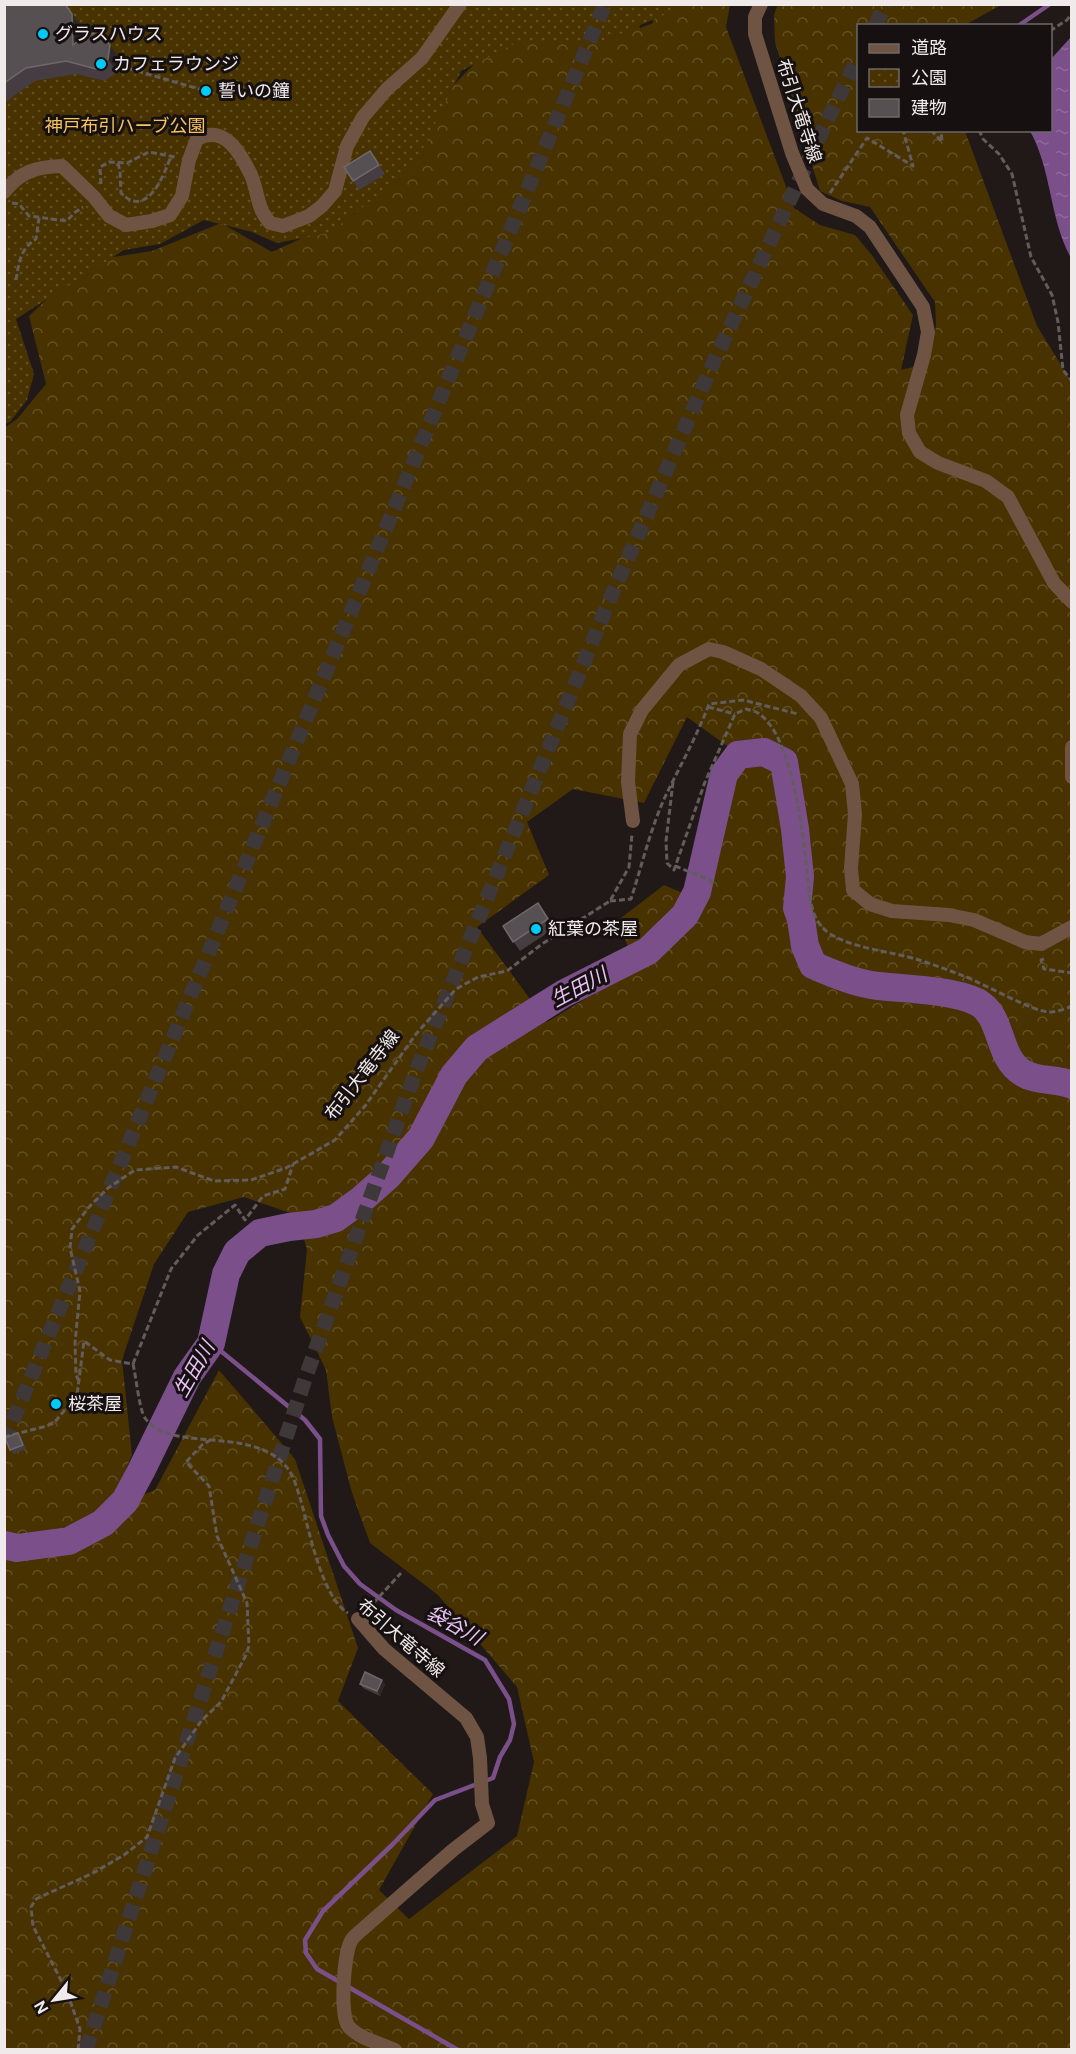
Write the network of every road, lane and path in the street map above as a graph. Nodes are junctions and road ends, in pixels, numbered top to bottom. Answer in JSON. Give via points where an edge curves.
{"nodes":[{"id":1,"x":460,"y":4,"type":"edge"},
{"id":2,"x":761,"y":4,"type":"edge"},
{"id":3,"x":1071,"y":13,"type":"edge"},
{"id":4,"x":1052,"y":30,"type":"edge"},
{"id":5,"x":120,"y":66,"type":"dead end"},
{"id":6,"x":206,"y":91,"type":"dead end"},
{"id":7,"x":904,"y":132,"type":"edge"},
{"id":8,"x":933,"y":132,"type":"edge"},
{"id":9,"x":941,"y":132,"type":"edge"},
{"id":10,"x":980,"y":132,"type":"edge"},
{"id":11,"x":171,"y":156,"type":"junction"},
{"id":12,"x":189,"y":160,"type":"junction"},
{"id":13,"x":117,"y":162,"type":"junction"},
{"id":14,"x":4,"y":192,"type":"edge"},
{"id":15,"x":94,"y":197,"type":"junction"},
{"id":16,"x":4,"y":201,"type":"edge"},
{"id":17,"x":823,"y":204,"type":"junction"},
{"id":18,"x":39,"y":218,"type":"junction"},
{"id":19,"x":16,"y":280,"type":"dead end"},
{"id":20,"x":1071,"y":381,"type":"edge"},
{"id":21,"x":1071,"y":602,"type":"edge"},
{"id":22,"x":708,"y":707,"type":"junction"},
{"id":23,"x":735,"y":714,"type":"junction"},
{"id":24,"x":821,"y":718,"type":"junction"},
{"id":25,"x":1071,"y":747,"type":"edge"},
{"id":26,"x":1071,"y":777,"type":"edge"},
{"id":27,"x":673,"y":782,"type":"junction"},
{"id":28,"x":633,"y":821,"type":"joint"},
{"id":29,"x":675,"y":866,"type":"junction"},
{"id":30,"x":711,"y":882,"type":"dead end"},
{"id":31,"x":610,"y":902,"type":"junction"},
{"id":32,"x":1071,"y":927,"type":"edge"},
{"id":33,"x":1051,"y":954,"type":"dead end"},
{"id":34,"x":1071,"y":973,"type":"edge"},
{"id":35,"x":1071,"y":1006,"type":"edge"},
{"id":36,"x":294,"y":1164,"type":"junction"},
{"id":37,"x":133,"y":1364,"type":"junction"},
{"id":38,"x":80,"y":1381,"type":"junction"},
{"id":39,"x":4,"y":1437,"type":"edge"},
{"id":40,"x":212,"y":1439,"type":"junction"},
{"id":41,"x":401,"y":1573,"type":"dead end"},
{"id":42,"x":360,"y":1617,"type":"junction"},
{"id":43,"x":78,"y":2049,"type":"edge"},
{"id":44,"x":395,"y":2049,"type":"edge"}],
"edges":[{"from":1,"to":12,"type":"street","via":[[422,58],[363,117],[347,146],[335,191],[309,216],[283,226],[270,223],[262,211],[251,175],[223,136],[208,133],[197,139]]},
{"from":2,"to":17,"type":"street","name":"布引大竜寺線","via":[[755,16],[755,34],[792,153],[807,189]]},
{"from":3,"to":4,"type":"path"},
{"from":5,"to":6,"type":"path"},
{"from":7,"to":17,"type":"path","via":[[913,166],[867,138]]},
{"from":8,"to":9,"type":"path","via":[[942,142]]},
{"from":10,"to":20,"type":"path","via":[[1012,174],[1031,257],[1052,295],[1063,370]]},
{"from":11,"to":12,"type":"path"},
{"from":11,"to":13,"type":"path","via":[[149,152],[127,163]]},
{"from":11,"to":13,"type":"path","via":[[153,193],[136,202],[121,193]]},
{"from":12,"to":15,"type":"street","via":[[182,196],[170,215],[126,225],[109,216]]},
{"from":13,"to":15,"type":"path","via":[[100,167],[101,188]]},
{"from":14,"to":15,"type":"street","via":[[14,179],[40,167],[62,166]]},
{"from":15,"to":18,"type":"path","via":[[68,221]]},
{"from":16,"to":18,"type":"path","via":[[19,204],[29,216]]},
{"from":17,"to":21,"type":"street","name":"布引大竜寺線","via":[[856,216],[870,227],[923,308],[928,332],[906,415],[909,433],[920,452],[986,481],[1008,497],[1054,583]]},
{"from":18,"to":19,"type":"path","via":[[36,239],[21,255]]},
{"from":22,"to":23,"type":"path"},
{"from":22,"to":24,"type":"path","via":[[743,700]]},
{"from":22,"to":27,"type":"path"},
{"from":23,"to":29,"type":"path"},
{"from":23,"to":35,"type":"path","via":[[746,709],[757,712],[783,749],[790,768],[813,911],[830,935],[919,960],[1048,1012]]},
{"from":24,"to":28,"type":"street","via":[[801,696],[761,669],[723,652],[709,649],[679,665],[642,710],[630,734],[628,782]]},
{"from":24,"to":32,"type":"street","via":[[852,784],[855,814],[851,868],[853,890],[861,897],[892,911],[974,920],[1025,942],[1041,944]]},
{"from":25,"to":26,"type":"street"},
{"from":27,"to":29,"type":"path","via":[[666,841],[667,863],[674,870]]},
{"from":27,"to":31,"type":"path","via":[[646,844],[631,899]]},
{"from":28,"to":31,"type":"path","name":"布引大竜寺線","via":[[629,867]]},
{"from":29,"to":30,"type":"path"},
{"from":31,"to":36,"type":"path","name":"布引大竜寺線","via":[[507,971],[478,977],[456,989],[334,1140]]},
{"from":33,"to":34,"type":"path","via":[[1041,960],[1044,969]]},
{"from":36,"to":37,"type":"path","via":[[285,1189],[263,1196],[245,1221],[235,1205],[198,1235],[184,1252],[171,1269]]},
{"from":36,"to":38,"type":"path","name":"布引大竜寺線","via":[[251,1180],[214,1181],[176,1167],[135,1170],[89,1207],[72,1228],[70,1248],[80,1290],[75,1342],[76,1375]]},
{"from":37,"to":38,"type":"path","via":[[110,1360],[84,1341]]},
{"from":37,"to":40,"type":"path","name":"布引大竜寺線","via":[[143,1414],[148,1421],[166,1433]]},
{"from":38,"to":39,"type":"path","via":[[77,1395],[54,1422]]},
{"from":40,"to":42,"type":"path","name":"布引大竜寺線","via":[[267,1451],[286,1466],[295,1482],[326,1583],[338,1607]]},
{"from":40,"to":43,"type":"path","via":[[186,1462],[209,1486],[217,1536],[247,1603],[249,1646],[221,1702],[202,1720],[175,1758],[147,1837],[93,1873],[36,1899],[31,1907],[33,1926],[67,1992],[80,2029]]},
{"from":41,"to":42,"type":"path"},
{"from":42,"to":44,"type":"street","name":"布引大竜寺線","via":[[384,1649],[466,1718],[477,1737],[482,1804],[488,1823],[350,1942],[343,1994],[347,2026]]}]}
